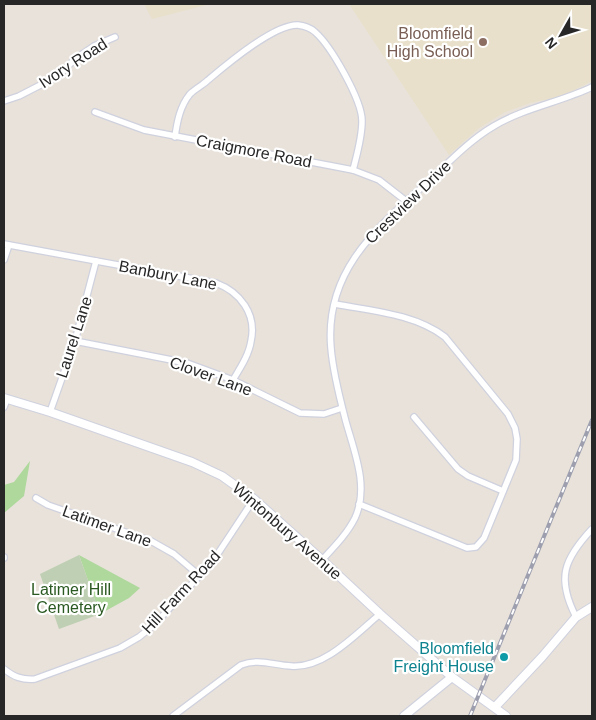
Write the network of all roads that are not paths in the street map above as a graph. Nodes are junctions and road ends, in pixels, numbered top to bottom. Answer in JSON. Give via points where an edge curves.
{"nodes":[{"id":1,"x":114,"y":36,"type":"dead end"},
{"id":2,"x":592,"y":87,"type":"edge"},
{"id":3,"x":4,"y":101,"type":"edge"},
{"id":4,"x":95,"y":112,"type":"dead end"},
{"id":5,"x":175,"y":136,"type":"junction"},
{"id":6,"x":353,"y":170,"type":"junction"},
{"id":7,"x":406,"y":201,"type":"junction"},
{"id":8,"x":6,"y":245,"type":"edge"},
{"id":9,"x":4,"y":260,"type":"edge"},
{"id":10,"x":96,"y":261,"type":"junction"},
{"id":11,"x":335,"y":304,"type":"junction"},
{"id":12,"x":75,"y":340,"type":"junction"},
{"id":13,"x":233,"y":380,"type":"junction"},
{"id":14,"x":6,"y":399,"type":"edge"},
{"id":15,"x":4,"y":407,"type":"edge"},
{"id":16,"x":342,"y":408,"type":"junction"},
{"id":17,"x":50,"y":412,"type":"junction"},
{"id":18,"x":414,"y":417,"type":"dead end"},
{"id":19,"x":503,"y":490,"type":"junction"},
{"id":20,"x":36,"y":498,"type":"dead end"},
{"id":21,"x":254,"y":499,"type":"junction"},
{"id":22,"x":359,"y":504,"type":"junction"},
{"id":23,"x":592,"y":529,"type":"edge"},
{"id":24,"x":322,"y":560,"type":"junction"},
{"id":25,"x":200,"y":576,"type":"junction"},
{"id":26,"x":592,"y":607,"type":"edge"},
{"id":27,"x":380,"y":614,"type":"junction"},
{"id":28,"x":576,"y":617,"type":"junction"},
{"id":29,"x":4,"y":669,"type":"edge"},
{"id":30,"x":452,"y":677,"type":"junction"},
{"id":31,"x":495,"y":707,"type":"junction"},
{"id":32,"x":173,"y":716,"type":"edge"},
{"id":33,"x":404,"y":716,"type":"edge"},
{"id":34,"x":506,"y":716,"type":"edge"}],
"edges":[{"from":1,"to":3,"type":"street","name":"Ivory Road","via":[[94,46],[58,76]]},
{"from":2,"to":7,"type":"street","name":"Crestview Drive","via":[[494,126],[470,143]]},
{"from":4,"to":5,"type":"street","name":"Craigmore Road","via":[[144,130]]},
{"from":5,"to":6,"type":"street","name":"Craigmore Road"},
{"from":5,"to":6,"type":"street","via":[[179,115],[190,95],[264,37],[295,25],[307,26],[324,42],[359,104],[362,121]]},
{"from":6,"to":7,"type":"street","name":"Craigmore Road","via":[[379,180]]},
{"from":7,"to":11,"type":"street","name":"Crestview Drive","via":[[358,251],[343,279]]},
{"from":8,"to":9,"type":"street"},
{"from":8,"to":10,"type":"street","name":"Banbury Lane"},
{"from":10,"to":12,"type":"street","name":"Laurel Lane"},
{"from":10,"to":13,"type":"street","name":"Banbury Lane","via":[[216,283],[234,292],[247,308],[252,333],[249,349]]},
{"from":11,"to":16,"type":"street","name":"Crestview Drive","via":[[330,347]]},
{"from":11,"to":19,"type":"street","via":[[414,320],[430,326],[445,338],[508,414],[515,428],[516,460]]},
{"from":12,"to":13,"type":"street","name":"Clover Lane","via":[[188,363]]},
{"from":12,"to":17,"type":"street","name":"Laurel Lane"},
{"from":13,"to":16,"type":"street","name":"Clover Lane","via":[[300,413],[324,414]]},
{"from":14,"to":15,"type":"street"},
{"from":14,"to":17,"type":"street","name":"Wintonbury Avenue"},
{"from":16,"to":22,"type":"street","name":"Crestview Drive","via":[[361,477]]},
{"from":17,"to":21,"type":"street","name":"Wintonbury Avenue","via":[[192,462],[222,476]]},
{"from":18,"to":19,"type":"street","via":[[458,469]]},
{"from":19,"to":22,"type":"street","via":[[484,538],[472,548]]},
{"from":20,"to":25,"type":"street","name":"Latimer Lane","via":[[151,541],[174,554]]},
{"from":21,"to":24,"type":"street","name":"Wintonbury Avenue"},
{"from":21,"to":25,"type":"street","name":"Hill Farm Road","via":[[225,545]]},
{"from":22,"to":24,"type":"street","name":"Crestview Drive","via":[[349,529]]},
{"from":23,"to":28,"type":"street","via":[[573,552],[566,571],[566,593]]},
{"from":24,"to":27,"type":"street","name":"Wintonbury Avenue"},
{"from":25,"to":29,"type":"street","name":"Hill Farm Road","via":[[154,625],[120,648],[35,679],[25,680]]},
{"from":26,"to":28,"type":"street"},
{"from":27,"to":30,"type":"street","name":"Wintonbury Avenue"},
{"from":27,"to":32,"type":"street","via":[[338,649],[310,665],[290,666],[262,661],[241,665]]},
{"from":28,"to":31,"type":"street"},
{"from":30,"to":31,"type":"street","name":"Wintonbury Avenue"},
{"from":30,"to":33,"type":"street"},
{"from":31,"to":34,"type":"street","name":"Wintonbury Avenue"}]}
